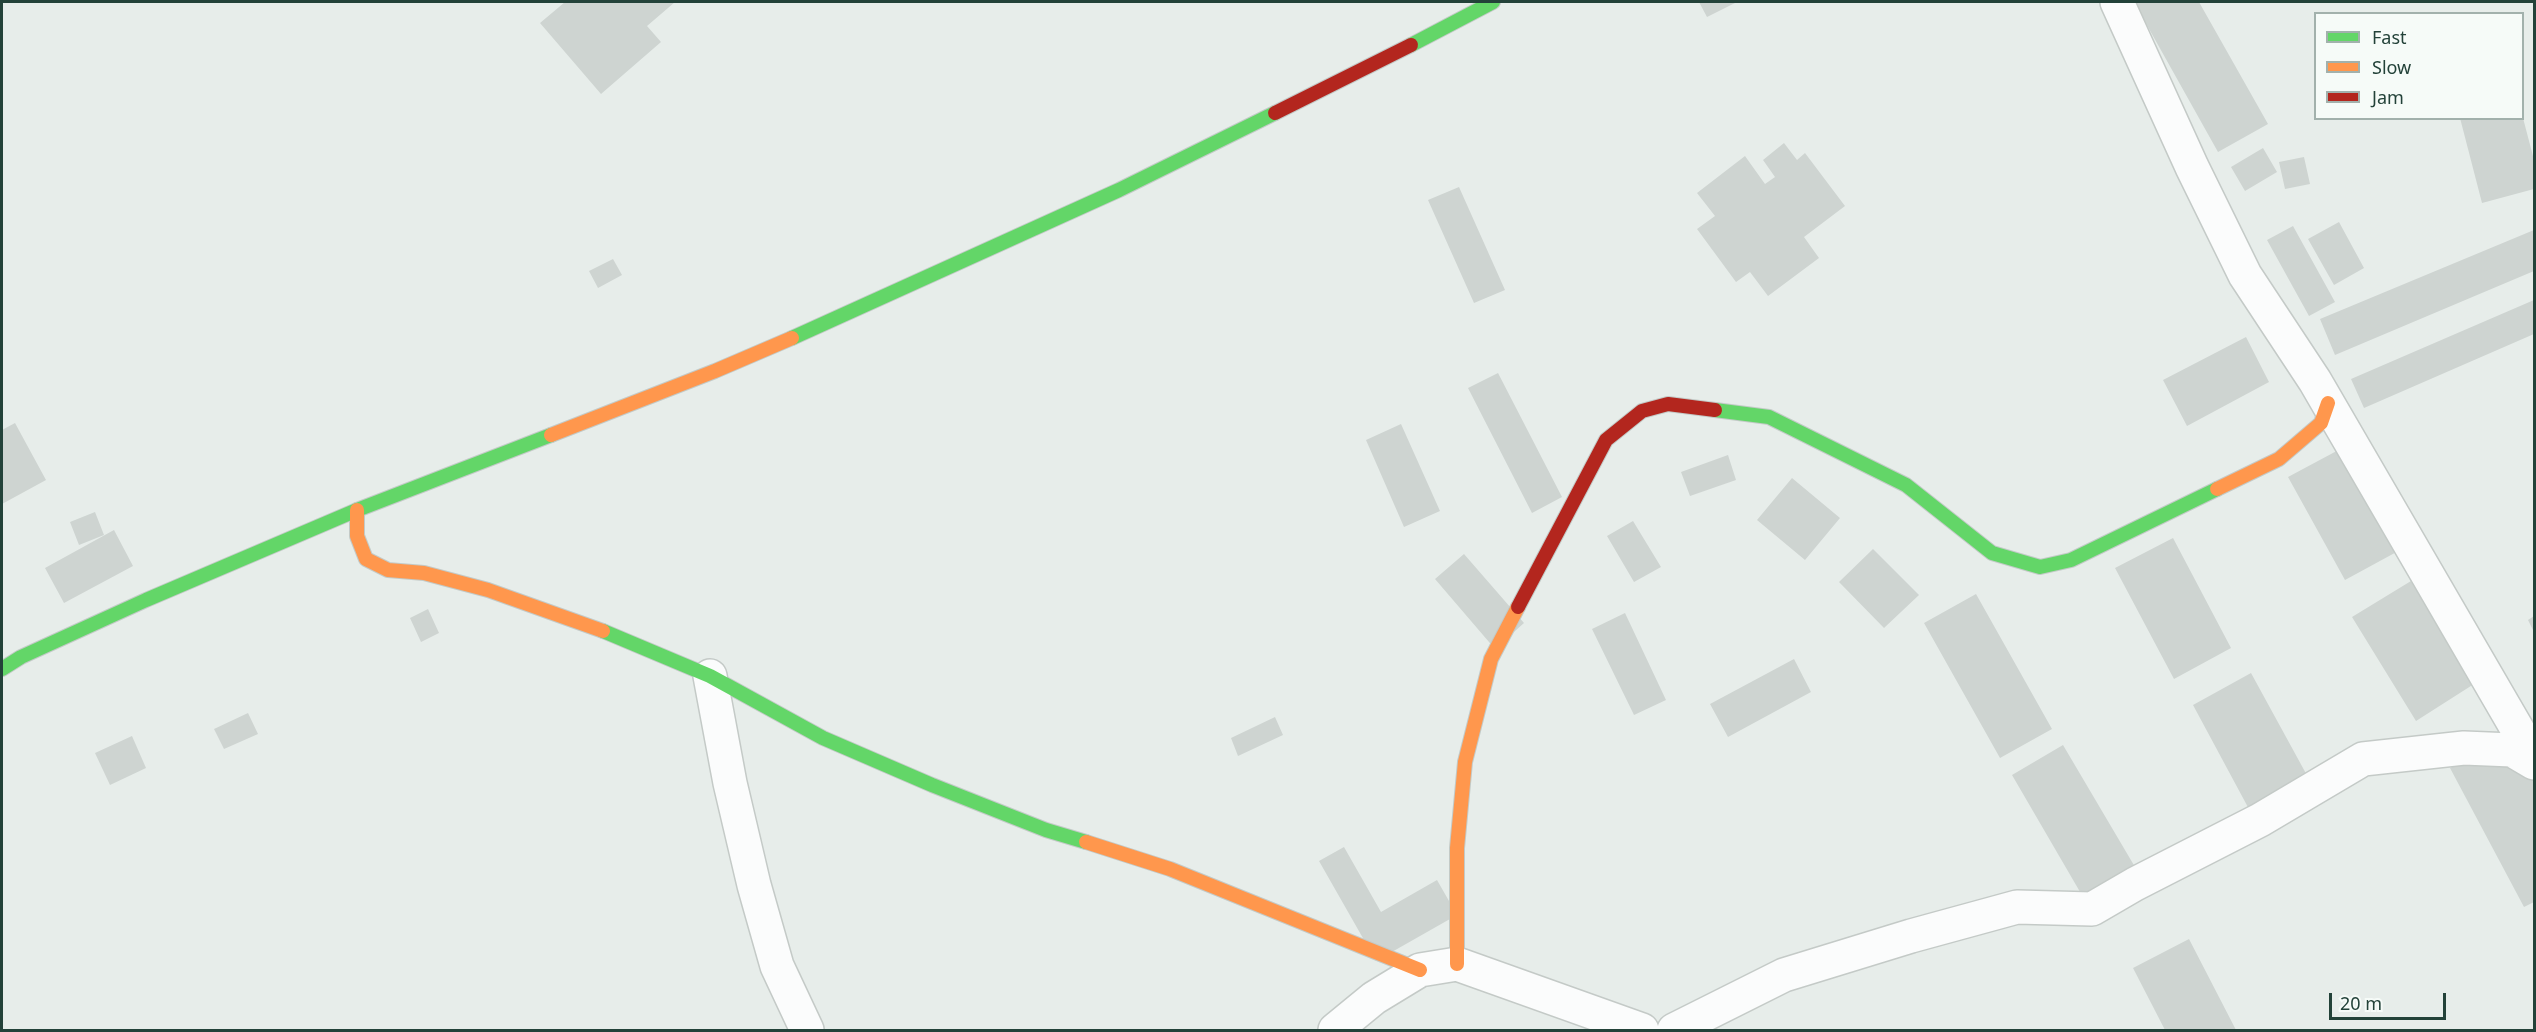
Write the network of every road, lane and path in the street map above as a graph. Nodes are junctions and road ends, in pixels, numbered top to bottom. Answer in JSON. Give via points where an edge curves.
{"nodes":[{"id":1,"x":1492,"y":2,"type":"edge"},
{"id":2,"x":2117,"y":2,"type":"edge"},
{"id":3,"x":2328,"y":403,"type":"junction"},
{"id":4,"x":357,"y":510,"type":"junction"},
{"id":5,"x":2,"y":669,"type":"edge"},
{"id":6,"x":710,"y":676,"type":"junction"},
{"id":7,"x":2535,"y":758,"type":"edge"},
{"id":8,"x":2535,"y":763,"type":"edge"},
{"id":9,"x":1457,"y":964,"type":"junction"},
{"id":10,"x":1420,"y":970,"type":"junction"},
{"id":11,"x":807,"y":1030,"type":"edge"},
{"id":12,"x":1335,"y":1030,"type":"edge"},
{"id":13,"x":1642,"y":1030,"type":"edge"},
{"id":14,"x":1674,"y":1030,"type":"edge"}],
"edges":[{"from":1,"to":4,"type":"street","via":[[1119,190],[864,306],[704,375]]},
{"from":2,"to":3,"type":"street","via":[[2245,275]]},
{"from":3,"to":7,"type":"street"},
{"from":3,"to":9,"type":"street","via":[[2321,423],[2279,459],[2071,560],[2040,567],[1992,553],[1906,485],[1769,417],[1668,404],[1642,411],[1606,440],[1491,659],[1465,762],[1457,848]]},
{"from":4,"to":5,"type":"street","via":[[146,600]]},
{"from":4,"to":6,"type":"street","via":[[357,536],[366,559],[388,570],[424,573],[488,590],[590,625]]},
{"from":6,"to":10,"type":"street","via":[[823,738],[932,785],[1046,830],[1170,869]]},
{"from":6,"to":11,"type":"street","via":[[754,885],[777,966]]},
{"from":8,"to":14,"type":"street","via":[[2512,750],[2464,748],[2363,759],[2260,820],[2092,909],[2017,907],[1911,936],[1784,975]]},
{"from":9,"to":10,"type":"street"},
{"from":9,"to":13,"type":"street"},
{"from":10,"to":12,"type":"street","via":[[1374,998]]}]}
